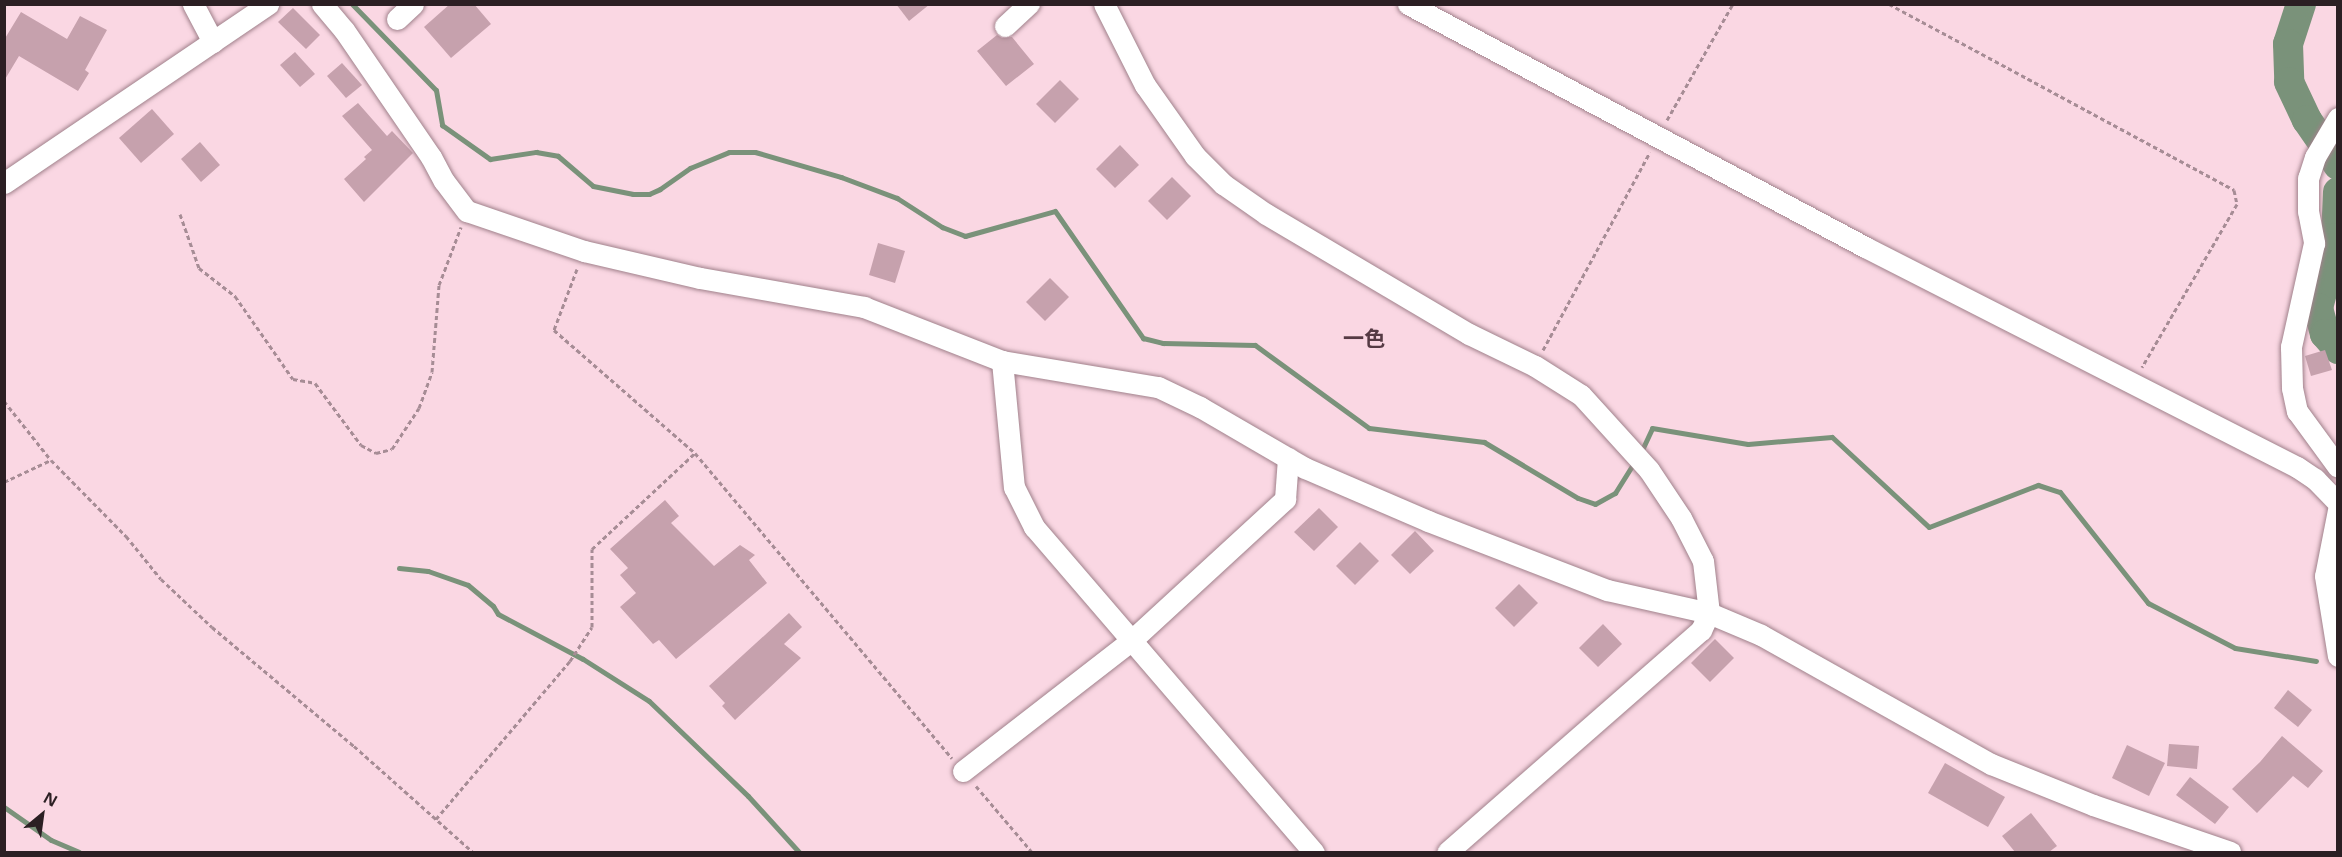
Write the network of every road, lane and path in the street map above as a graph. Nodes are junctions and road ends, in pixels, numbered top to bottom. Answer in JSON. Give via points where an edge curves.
{"nodes":[{"id":1,"x":193,"y":4,"type":"edge"},
{"id":2,"x":268,"y":4,"type":"edge"},
{"id":3,"x":322,"y":4,"type":"edge"},
{"id":4,"x":413,"y":4,"type":"edge"},
{"id":5,"x":1029,"y":4,"type":"edge"},
{"id":6,"x":1104,"y":4,"type":"edge"},
{"id":7,"x":1408,"y":4,"type":"edge"},
{"id":8,"x":1733,"y":4,"type":"edge"},
{"id":9,"x":1889,"y":4,"type":"edge"},
{"id":10,"x":397,"y":20,"type":"dead end"},
{"id":11,"x":1005,"y":26,"type":"dead end"},
{"id":12,"x":213,"y":42,"type":"junction"},
{"id":13,"x":2336,"y":121,"type":"edge"},
{"id":14,"x":1658,"y":138,"type":"junction"},
{"id":15,"x":4,"y":183,"type":"edge"},
{"id":16,"x":468,"y":211,"type":"junction"},
{"id":17,"x":180,"y":214,"type":"dead end"},
{"id":18,"x":584,"y":250,"type":"junction"},
{"id":19,"x":1002,"y":361,"type":"junction"},
{"id":20,"x":1535,"y":366,"type":"junction"},
{"id":21,"x":2133,"y":383,"type":"junction"},
{"id":22,"x":4,"y":401,"type":"edge"},
{"id":23,"x":694,"y":453,"type":"junction"},
{"id":24,"x":1288,"y":458,"type":"junction"},
{"id":25,"x":51,"y":460,"type":"junction"},
{"id":26,"x":2336,"y":460,"type":"edge"},
{"id":27,"x":4,"y":482,"type":"edge"},
{"id":28,"x":2337,"y":503,"type":"edge"},
{"id":29,"x":2337,"y":510,"type":"edge"},
{"id":30,"x":1709,"y":613,"type":"junction"},
{"id":31,"x":1133,"y":639,"type":"junction"},
{"id":32,"x":2337,"y":656,"type":"edge"},
{"id":33,"x":963,"y":771,"type":"junction"},
{"id":34,"x":436,"y":819,"type":"junction"},
{"id":35,"x":473,"y":852,"type":"edge"},
{"id":36,"x":1032,"y":852,"type":"edge"},
{"id":37,"x":1314,"y":852,"type":"edge"},
{"id":38,"x":1447,"y":852,"type":"edge"},
{"id":39,"x":2230,"y":852,"type":"edge"}],
"edges":[{"from":1,"to":12,"type":"street"},
{"from":2,"to":12,"type":"street"},
{"from":3,"to":16,"type":"street"},
{"from":4,"to":10,"type":"street"},
{"from":5,"to":11,"type":"street"},
{"from":6,"to":20,"type":"street","via":[[1145,85],[1195,156],[1223,184],[1266,214],[1469,334]]},
{"from":7,"to":14,"type":"street"},
{"from":8,"to":14,"type":"path"},
{"from":9,"to":21,"type":"path","via":[[2234,190],[2237,204]]},
{"from":12,"to":15,"type":"street"},
{"from":13,"to":26,"type":"street","via":[[2308,178],[2313,243],[2291,347],[2297,411],[2313,436]]},
{"from":14,"to":20,"type":"path"},
{"from":14,"to":21,"type":"street"},
{"from":16,"to":17,"type":"path","via":[[439,285],[432,372],[419,408],[392,449],[376,453],[361,445],[315,383],[293,379],[235,296],[199,268]]},
{"from":16,"to":18,"type":"street"},
{"from":18,"to":19,"type":"street","via":[[700,278],[864,307]]},
{"from":18,"to":23,"type":"path","via":[[554,330]]},
{"from":19,"to":24,"type":"street","via":[[1158,387]]},
{"from":19,"to":31,"type":"street","via":[[1014,487],[1034,527]]},
{"from":20,"to":30,"type":"street","via":[[1581,395],[1649,470],[1681,518],[1703,561]]},
{"from":21,"to":28,"type":"street","via":[[2297,467],[2315,479]]},
{"from":22,"to":25,"type":"path"},
{"from":23,"to":33,"type":"path"},
{"from":23,"to":34,"type":"path","via":[[592,549],[592,627],[570,661]]},
{"from":24,"to":30,"type":"street","via":[[1540,566],[1607,590]]},
{"from":24,"to":31,"type":"street","via":[[1285,499]]},
{"from":25,"to":27,"type":"path"},
{"from":25,"to":34,"type":"path","via":[[126,536],[161,579],[212,627]]},
{"from":29,"to":32,"type":"street","via":[[2325,576]]},
{"from":30,"to":38,"type":"street","via":[[1701,630]]},
{"from":30,"to":39,"type":"street","via":[[1761,635],[1991,764],[2093,805]]},
{"from":31,"to":33,"type":"street"},
{"from":31,"to":37,"type":"street"},
{"from":33,"to":36,"type":"path"},
{"from":34,"to":35,"type":"path"}]}
